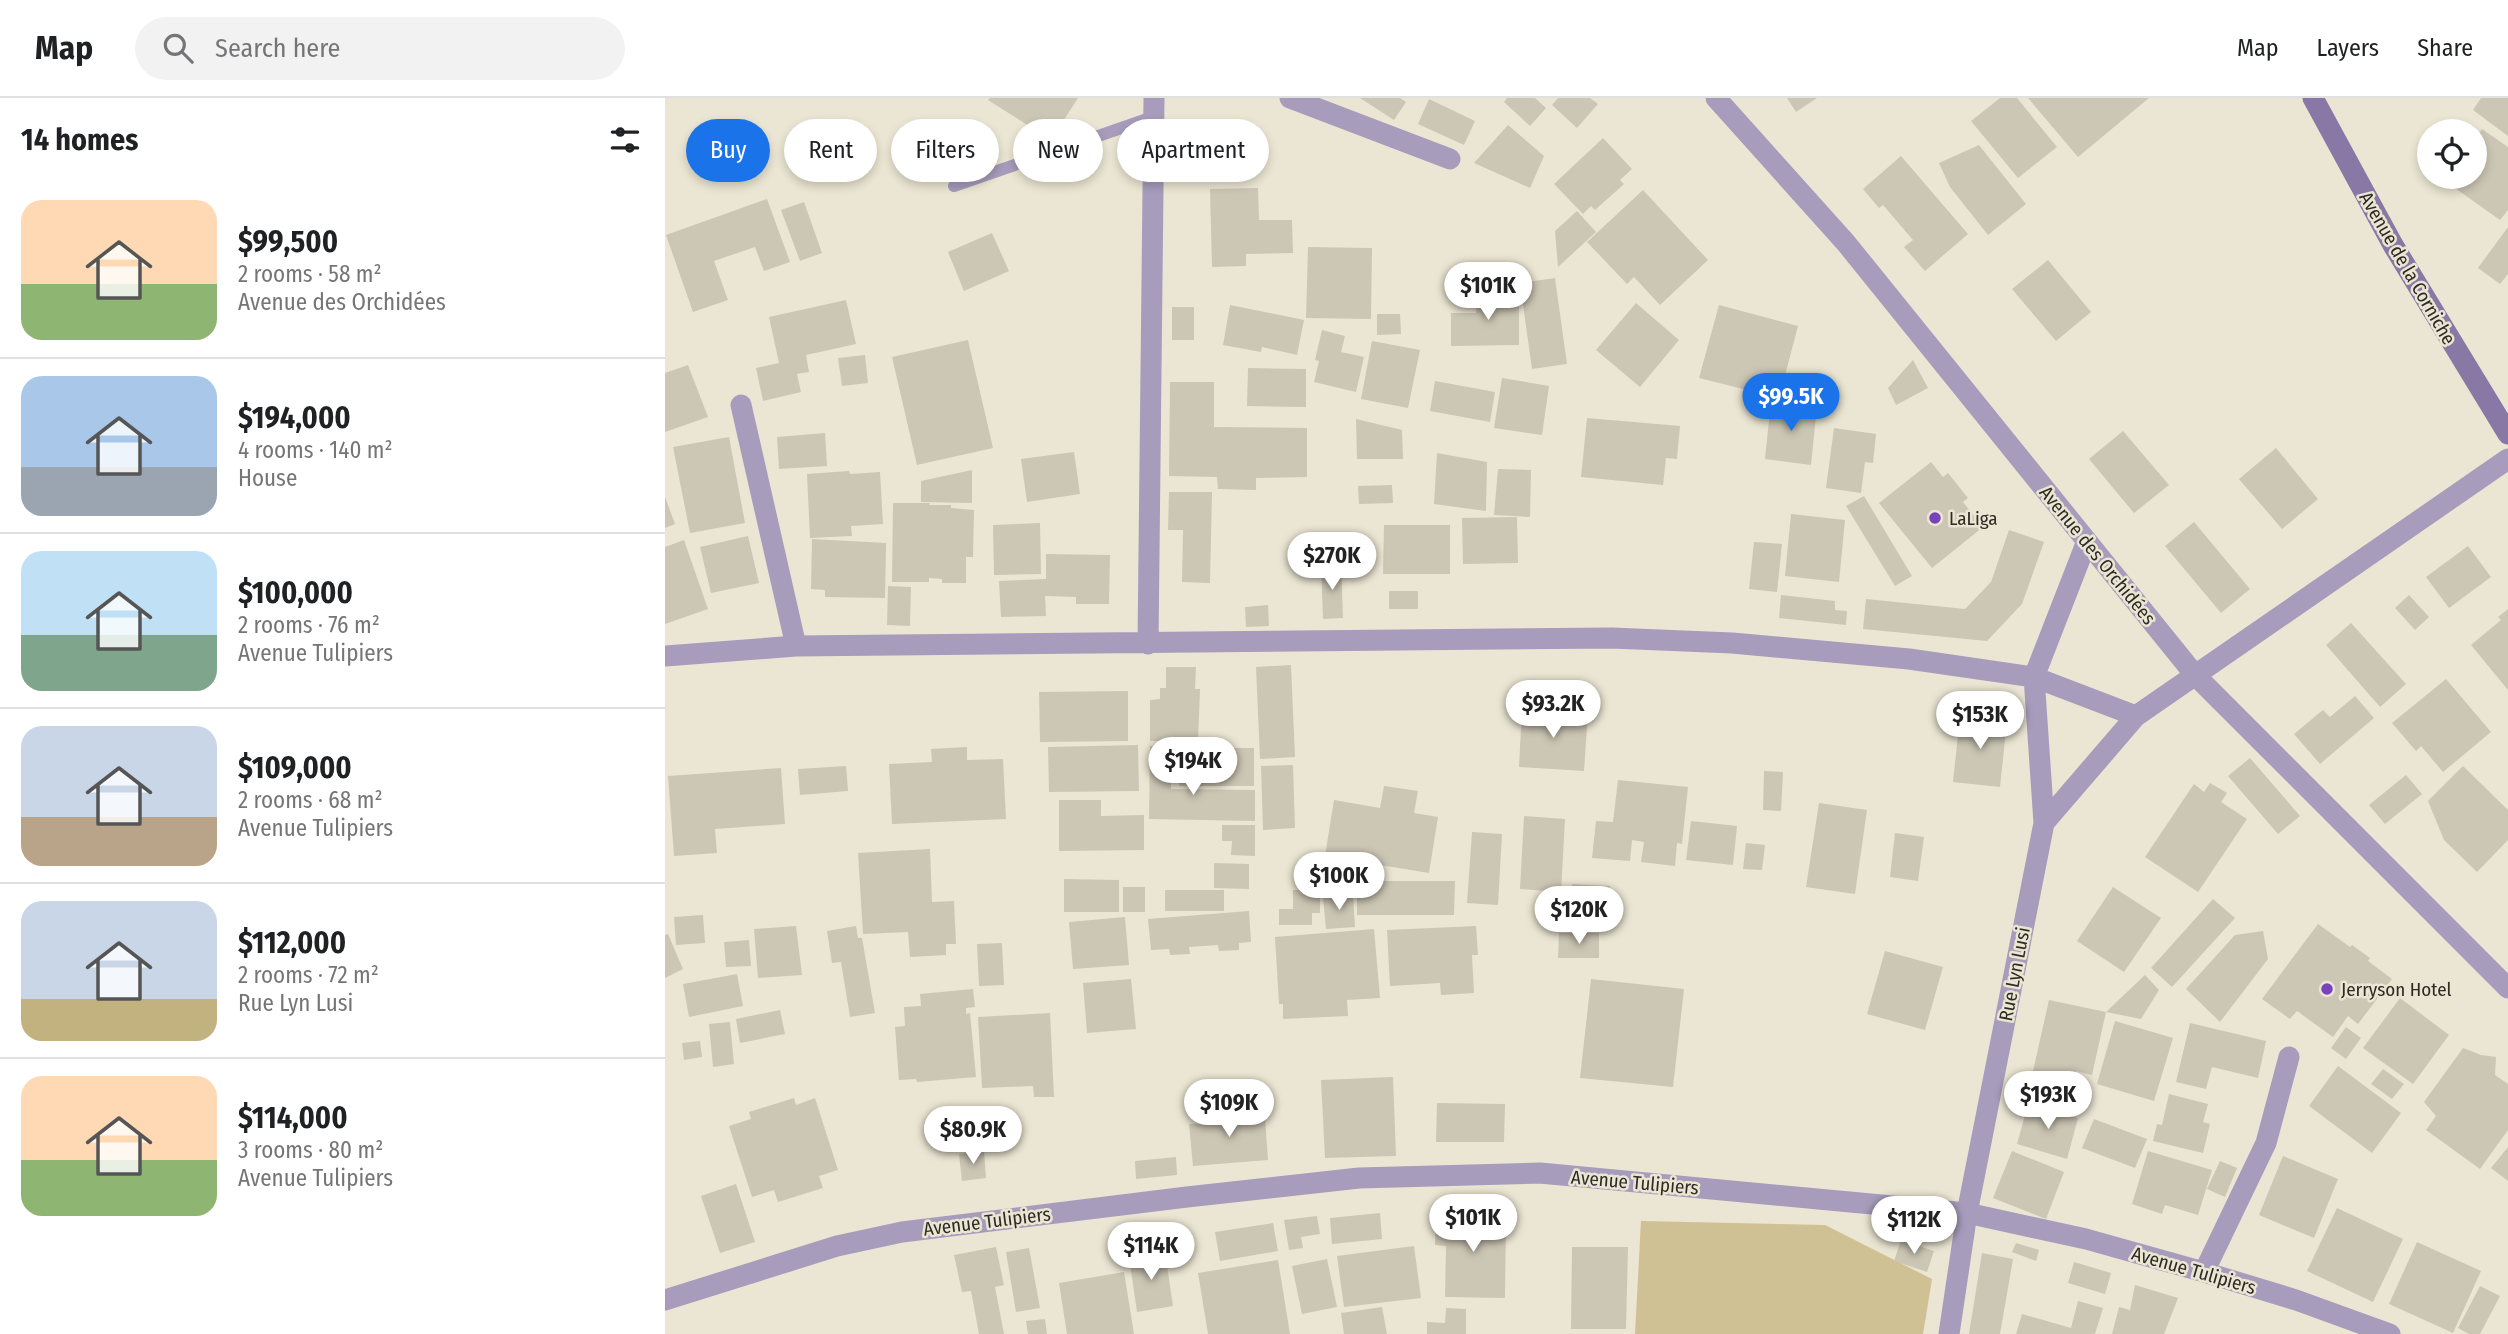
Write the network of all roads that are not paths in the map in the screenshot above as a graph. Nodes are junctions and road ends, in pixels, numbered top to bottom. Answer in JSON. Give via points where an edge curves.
{"nodes":[{"id":1,"x":1290,"y":98,"type":"edge"},
{"id":2,"x":1716,"y":98,"type":"edge"},
{"id":3,"x":2313,"y":98,"type":"edge"},
{"id":4,"x":1154,"y":108,"type":"edge"},
{"id":5,"x":1450,"y":159,"type":"dead end"},
{"id":6,"x":954,"y":186,"type":"dead end"},
{"id":7,"x":741,"y":405,"type":"dead end"},
{"id":8,"x":2508,"y":434,"type":"edge"},
{"id":9,"x":2508,"y":458,"type":"edge"},
{"id":10,"x":2087,"y":541,"type":"junction"},
{"id":11,"x":1148,"y":644,"type":"junction"},
{"id":12,"x":796,"y":646,"type":"junction"},
{"id":13,"x":665,"y":656,"type":"edge"},
{"id":14,"x":2195,"y":675,"type":"junction"},
{"id":15,"x":2034,"y":677,"type":"junction"},
{"id":16,"x":2136,"y":716,"type":"junction"},
{"id":17,"x":2044,"y":823,"type":"junction"},
{"id":18,"x":2508,"y":988,"type":"edge"},
{"id":19,"x":2289,"y":1057,"type":"dead end"},
{"id":20,"x":1968,"y":1213,"type":"junction"},
{"id":21,"x":2204,"y":1272,"type":"junction"},
{"id":22,"x":665,"y":1300,"type":"edge"},
{"id":23,"x":1949,"y":1334,"type":"edge"},
{"id":24,"x":2390,"y":1334,"type":"edge"}],
"edges":[{"from":1,"to":5,"type":"street"},
{"from":2,"to":10,"type":"street","name":"Avenue des Orchidées","via":[[1846,243]]},
{"from":3,"to":8,"type":"street","name":"Avenue de la Corniche","via":[[2393,245]]},
{"from":4,"to":6,"type":"lane"},
{"from":4,"to":11,"type":"street"},
{"from":7,"to":12,"type":"street"},
{"from":9,"to":14,"type":"street","name":"Rue Lyn Lusi"},
{"from":10,"to":14,"type":"street","name":"Avenue des Orchidées"},
{"from":10,"to":15,"type":"street"},
{"from":11,"to":12,"type":"street"},
{"from":11,"to":15,"type":"street","via":[[1612,638],[1719,642],[1909,659]]},
{"from":12,"to":13,"type":"street"},
{"from":14,"to":16,"type":"street","name":"Rue Lyn Lusi"},
{"from":14,"to":18,"type":"street","name":"Avenue des Orchidées"},
{"from":15,"to":16,"type":"street"},
{"from":15,"to":17,"type":"street"},
{"from":16,"to":17,"type":"street","name":"Rue Lyn Lusi"},
{"from":17,"to":20,"type":"street","name":"Rue Lyn Lusi"},
{"from":19,"to":21,"type":"street","via":[[2266,1143]]},
{"from":20,"to":21,"type":"street","name":"Avenue Tulipiers"},
{"from":20,"to":22,"type":"street","name":"Avenue Tulipiers","via":[[1540,1173],[1359,1178],[902,1232],[837,1246]]},
{"from":20,"to":23,"type":"street","name":"Rue Lyn Lusi"},
{"from":21,"to":24,"type":"street","name":"Avenue Tulipiers"}]}
